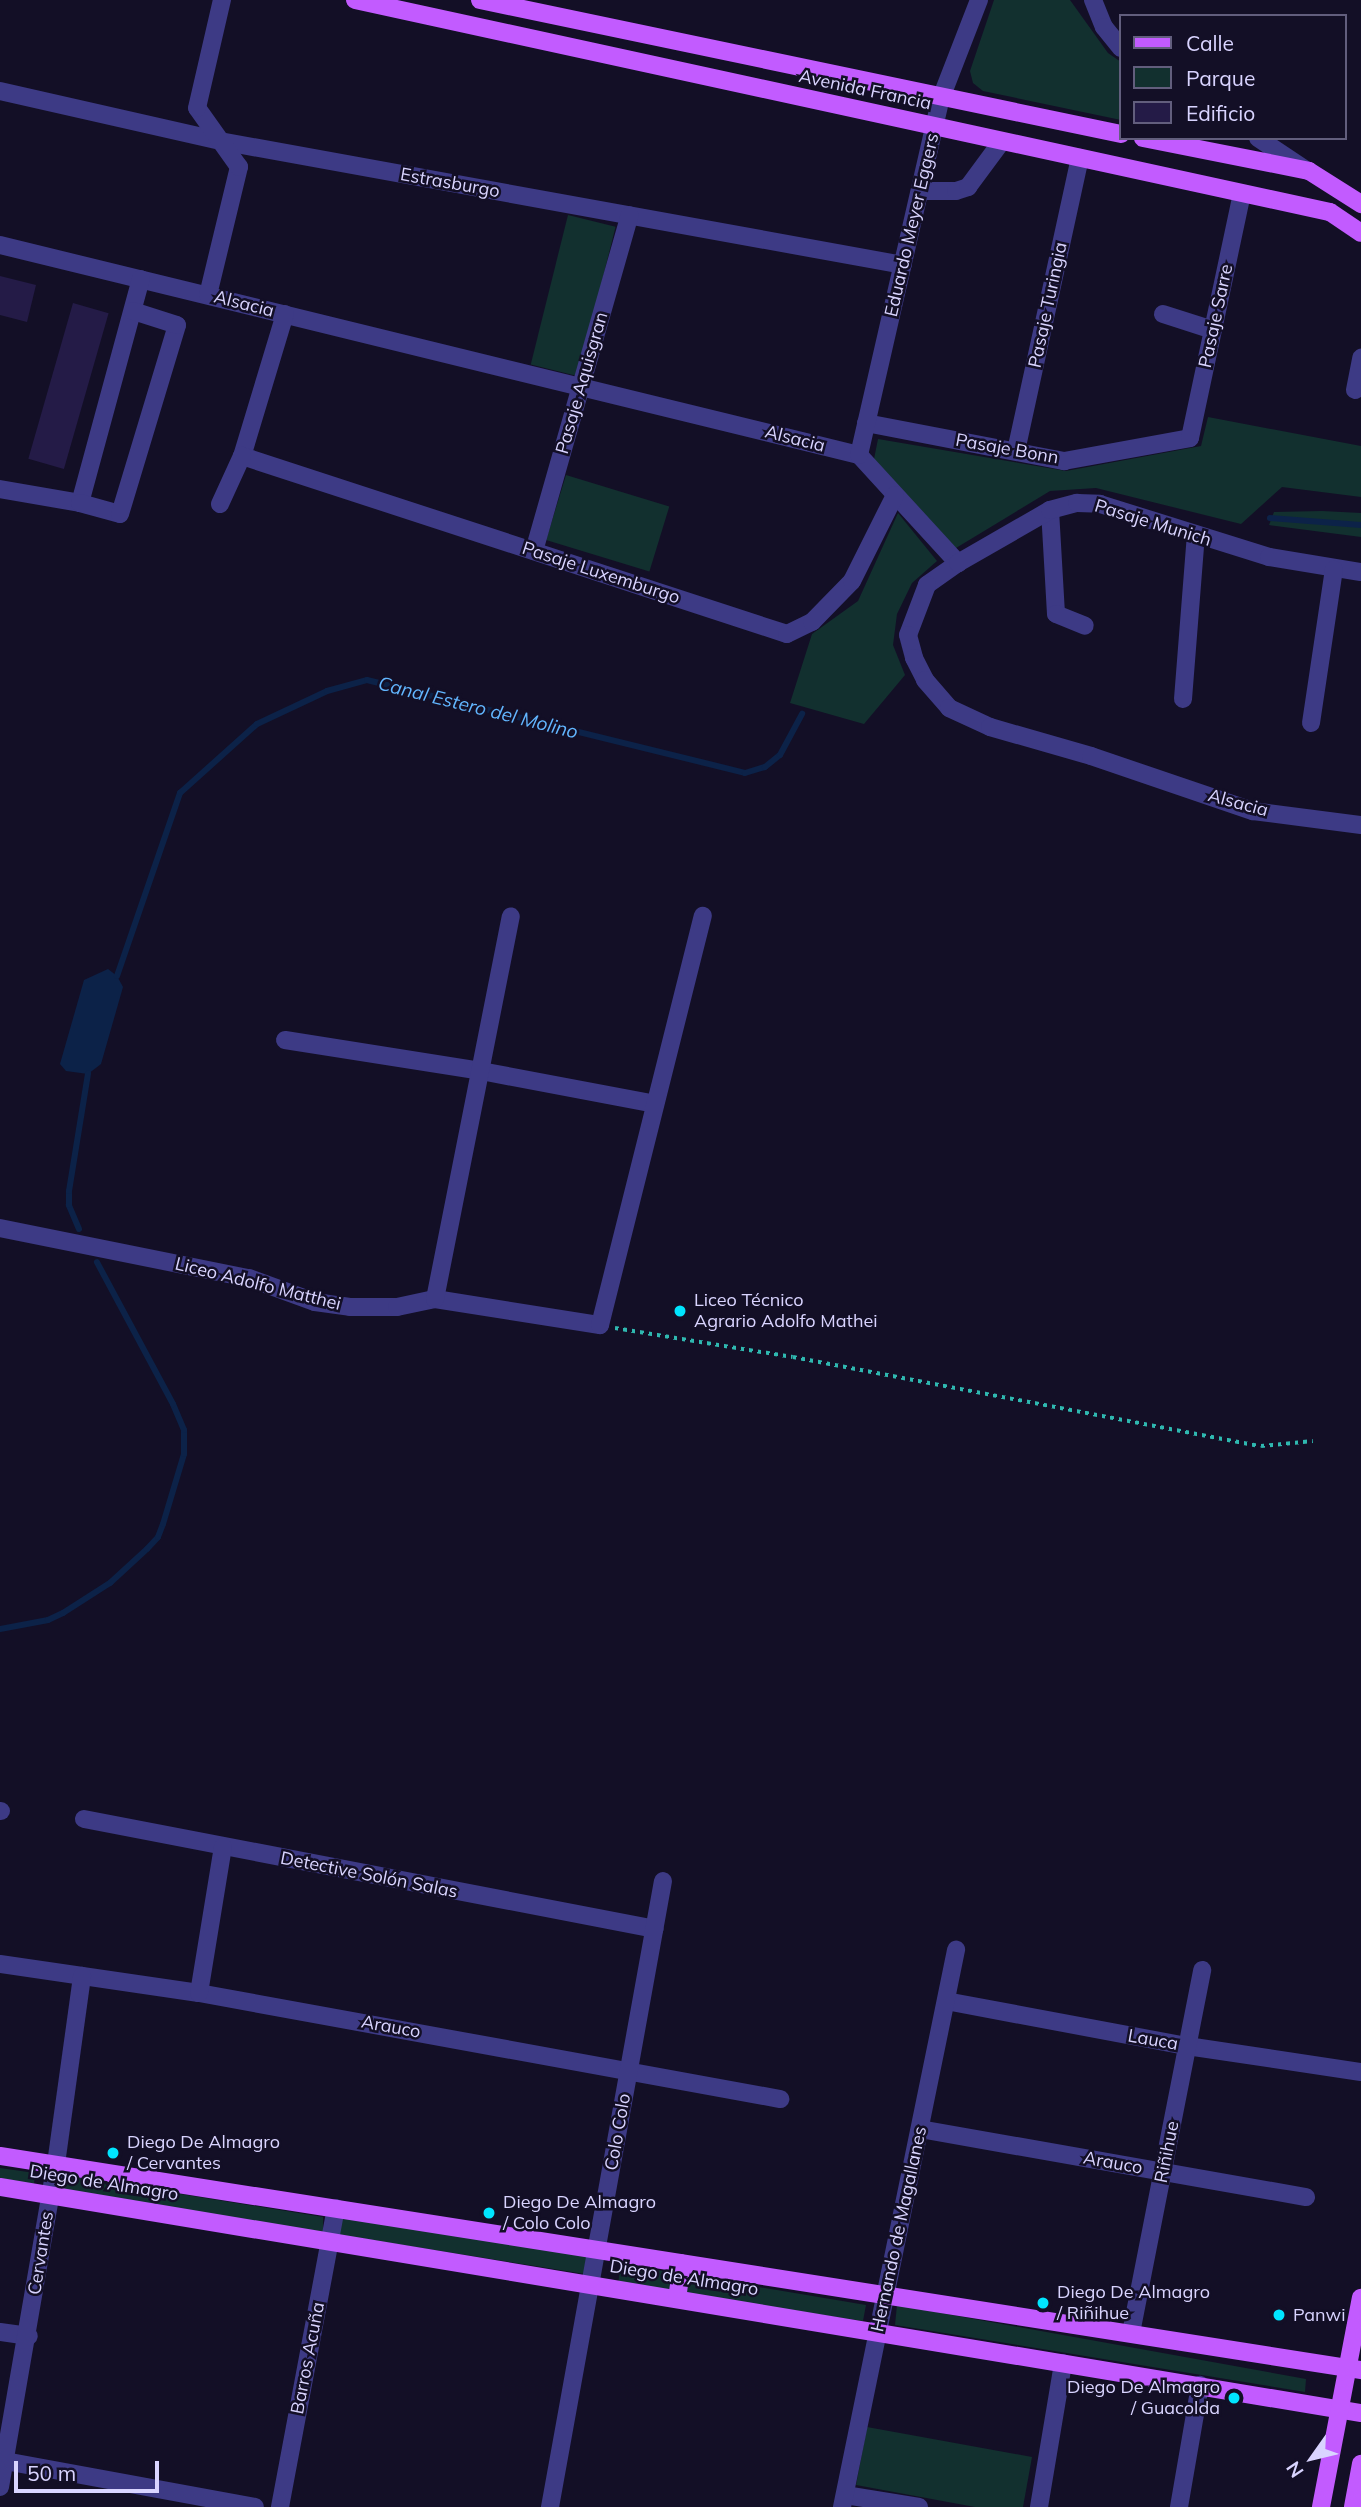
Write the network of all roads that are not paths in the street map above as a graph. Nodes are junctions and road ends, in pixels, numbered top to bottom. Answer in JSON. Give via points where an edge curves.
{"nodes":[{"id":1,"x":222,"y":0,"type":"edge"},
{"id":2,"x":355,"y":0,"type":"edge"},
{"id":3,"x":480,"y":0,"type":"edge"},
{"id":4,"x":979,"y":0,"type":"edge"},
{"id":5,"x":1093,"y":0,"type":"edge"},
{"id":6,"x":1120,"y":47,"type":"edge"},
{"id":7,"x":0,"y":91,"type":"edge"},
{"id":8,"x":941,"y":98,"type":"junction"},
{"id":9,"x":935,"y":126,"type":"junction"},
{"id":10,"x":1120,"y":134,"type":"edge"},
{"id":11,"x":1151,"y":140,"type":"edge"},
{"id":12,"x":1261,"y":140,"type":"edge"},
{"id":13,"x":220,"y":141,"type":"junction"},
{"id":14,"x":1002,"y":141,"type":"junction"},
{"id":15,"x":1080,"y":158,"type":"junction"},
{"id":16,"x":1309,"y":172,"type":"junction"},
{"id":17,"x":1154,"y":174,"type":"junction"},
{"id":18,"x":920,"y":191,"type":"junction"},
{"id":19,"x":1242,"y":193,"type":"junction"},
{"id":20,"x":1361,"y":204,"type":"edge"},
{"id":21,"x":630,"y":215,"type":"junction"},
{"id":22,"x":1361,"y":233,"type":"edge"},
{"id":23,"x":0,"y":245,"type":"edge"},
{"id":24,"x":903,"y":265,"type":"junction"},
{"id":25,"x":141,"y":279,"type":"junction"},
{"id":26,"x":208,"y":295,"type":"junction"},
{"id":27,"x":132,"y":311,"type":"junction"},
{"id":28,"x":285,"y":314,"type":"junction"},
{"id":29,"x":1163,"y":314,"type":"dead end"},
{"id":30,"x":1213,"y":330,"type":"junction"},
{"id":31,"x":1361,"y":358,"type":"edge"},
{"id":32,"x":581,"y":386,"type":"junction"},
{"id":33,"x":1355,"y":390,"type":"dead end"},
{"id":34,"x":866,"y":423,"type":"junction"},
{"id":35,"x":1190,"y":438,"type":"joint"},
{"id":36,"x":1016,"y":451,"type":"junction"},
{"id":37,"x":859,"y":455,"type":"junction"},
{"id":38,"x":242,"y":456,"type":"junction"},
{"id":39,"x":0,"y":489,"type":"edge"},
{"id":40,"x":895,"y":495,"type":"junction"},
{"id":41,"x":80,"y":503,"type":"junction"},
{"id":42,"x":220,"y":504,"type":"dead end"},
{"id":43,"x":1050,"y":510,"type":"junction"},
{"id":44,"x":1196,"y":535,"type":"junction"},
{"id":45,"x":534,"y":551,"type":"junction"},
{"id":46,"x":958,"y":563,"type":"junction"},
{"id":47,"x":1334,"y":570,"type":"junction"},
{"id":48,"x":1361,"y":572,"type":"edge"},
{"id":49,"x":1085,"y":626,"type":"dead end"},
{"id":50,"x":1183,"y":699,"type":"dead end"},
{"id":51,"x":1311,"y":723,"type":"dead end"},
{"id":52,"x":1361,"y":825,"type":"edge"},
{"id":53,"x":511,"y":916,"type":"dead end"},
{"id":54,"x":703,"y":916,"type":"dead end"},
{"id":55,"x":285,"y":1040,"type":"dead end"},
{"id":56,"x":481,"y":1071,"type":"junction"},
{"id":57,"x":655,"y":1104,"type":"junction"},
{"id":58,"x":0,"y":1228,"type":"edge"},
{"id":59,"x":435,"y":1298,"type":"junction"},
{"id":60,"x":84,"y":1819,"type":"dead end"},
{"id":61,"x":223,"y":1847,"type":"junction"},
{"id":62,"x":663,"y":1881,"type":"dead end"},
{"id":63,"x":654,"y":1929,"type":"junction"},
{"id":64,"x":956,"y":1950,"type":"dead end"},
{"id":65,"x":0,"y":1964,"type":"edge"},
{"id":66,"x":1202,"y":1970,"type":"dead end"},
{"id":67,"x":82,"y":1976,"type":"junction"},
{"id":68,"x":199,"y":1993,"type":"junction"},
{"id":69,"x":946,"y":2001,"type":"junction"},
{"id":70,"x":1187,"y":2046,"type":"junction"},
{"id":71,"x":629,"y":2069,"type":"junction"},
{"id":72,"x":1361,"y":2072,"type":"edge"},
{"id":73,"x":780,"y":2099,"type":"dead end"},
{"id":74,"x":920,"y":2129,"type":"junction"},
{"id":75,"x":0,"y":2156,"type":"edge"},
{"id":76,"x":56,"y":2164,"type":"junction"},
{"id":77,"x":1163,"y":2172,"type":"junction"},
{"id":78,"x":0,"y":2187,"type":"edge"},
{"id":79,"x":50,"y":2195,"type":"junction"},
{"id":80,"x":1306,"y":2197,"type":"dead end"},
{"id":81,"x":336,"y":2208,"type":"junction"},
{"id":82,"x":331,"y":2241,"type":"junction"},
{"id":83,"x":597,"y":2249,"type":"junction"},
{"id":84,"x":682,"y":2263,"type":"junction"},
{"id":85,"x":590,"y":2284,"type":"junction"},
{"id":86,"x":886,"y":2295,"type":"junction"},
{"id":87,"x":1361,"y":2298,"type":"edge"},
{"id":88,"x":677,"y":2299,"type":"junction"},
{"id":89,"x":0,"y":2332,"type":"edge"},
{"id":90,"x":878,"y":2332,"type":"junction"},
{"id":91,"x":1131,"y":2333,"type":"junction"},
{"id":92,"x":29,"y":2336,"type":"junction"},
{"id":93,"x":1063,"y":2363,"type":"junction"},
{"id":94,"x":1354,"y":2368,"type":"edge"},
{"id":95,"x":1200,"y":2385,"type":"junction"},
{"id":96,"x":1339,"y":2409,"type":"junction"},
{"id":97,"x":1361,"y":2413,"type":"edge"},
{"id":98,"x":5,"y":2460,"type":"junction"},
{"id":99,"x":1361,"y":2465,"type":"edge"},
{"id":100,"x":0,"y":2485,"type":"edge"},
{"id":101,"x":844,"y":2501,"type":"edge"},
{"id":102,"x":255,"y":2507,"type":"edge"},
{"id":103,"x":280,"y":2507,"type":"edge"},
{"id":104,"x":550,"y":2507,"type":"edge"},
{"id":105,"x":919,"y":2507,"type":"edge"},
{"id":106,"x":1038,"y":2507,"type":"edge"},
{"id":107,"x":1179,"y":2507,"type":"edge"},
{"id":108,"x":1321,"y":2507,"type":"edge"},
{"id":109,"x":1353,"y":2507,"type":"edge"}],
"edges":[{"from":1,"to":13,"type":"street","via":[[197,108]]},
{"from":2,"to":9,"type":"main road","name":"Avenida Francia"},
{"from":3,"to":8,"type":"main road","name":"Avenida Francia"},
{"from":4,"to":8,"type":"street","name":"Eduardo Meyer Eggers"},
{"from":5,"to":6,"type":"street","via":[[1104,27]]},
{"from":7,"to":13,"type":"street","name":"Estrasburgo"},
{"from":8,"to":9,"type":"street","name":"Eduardo Meyer Eggers"},
{"from":8,"to":10,"type":"main road","name":"Avenida Francia"},
{"from":9,"to":14,"type":"main road","name":"Avenida Francia"},
{"from":9,"to":18,"type":"street","name":"Eduardo Meyer Eggers"},
{"from":11,"to":16,"type":"main road"},
{"from":11,"to":17,"type":"main road"},
{"from":12,"to":16,"type":"street"},
{"from":13,"to":21,"type":"street","name":"Estrasburgo"},
{"from":13,"to":26,"type":"street","via":[[239,167]]},
{"from":14,"to":15,"type":"main road","name":"Avenida Francia"},
{"from":14,"to":18,"type":"street","via":[[968,187]]},
{"from":15,"to":17,"type":"main road","name":"Avenida Francia"},
{"from":15,"to":36,"type":"street","name":"Pasaje Turingia"},
{"from":16,"to":20,"type":"main road"},
{"from":17,"to":19,"type":"main road","name":"Avenida Francia"},
{"from":18,"to":24,"type":"street","name":"Eduardo Meyer Eggers"},
{"from":19,"to":22,"type":"main road","name":"Avenida Francia","via":[[1331,212]]},
{"from":19,"to":30,"type":"street","name":"Pasaje Sarre"},
{"from":21,"to":24,"type":"street","name":"Estrasburgo"},
{"from":21,"to":32,"type":"street","name":"Pasaje Aquisgran"},
{"from":23,"to":25,"type":"street","name":"Alsacia"},
{"from":24,"to":34,"type":"street","name":"Eduardo Meyer Eggers"},
{"from":25,"to":26,"type":"street","name":"Alsacia"},
{"from":25,"to":27,"type":"street"},
{"from":26,"to":28,"type":"street","name":"Alsacia"},
{"from":27,"to":41,"type":"street"},
{"from":27,"to":41,"type":"street","via":[[177,325],[120,514]]},
{"from":28,"to":32,"type":"street","name":"Alsacia"},
{"from":28,"to":38,"type":"street"},
{"from":29,"to":30,"type":"street"},
{"from":30,"to":35,"type":"street","name":"Pasaje Sarre"},
{"from":31,"to":33,"type":"street"},
{"from":32,"to":37,"type":"street","name":"Alsacia"},
{"from":32,"to":45,"type":"street","name":"Pasaje Aquisgran"},
{"from":34,"to":36,"type":"street","name":"Pasaje Bonn"},
{"from":34,"to":37,"type":"street","name":"Eduardo Meyer Eggers"},
{"from":35,"to":36,"type":"street","name":"Pasaje Bonn","via":[[1064,461]]},
{"from":37,"to":40,"type":"street"},
{"from":38,"to":42,"type":"street"},
{"from":38,"to":45,"type":"street","name":"Pasaje Luxemburgo"},
{"from":39,"to":41,"type":"street"},
{"from":40,"to":45,"type":"street","name":"Pasaje Luxemburgo","via":[[852,581],[812,622],[787,634]]},
{"from":40,"to":46,"type":"street"},
{"from":43,"to":44,"type":"street","name":"Pasaje Munich","via":[[1077,503],[1100,504]]},
{"from":43,"to":46,"type":"street","name":"Pasaje Munich"},
{"from":43,"to":49,"type":"street","via":[[1056,614]]},
{"from":44,"to":47,"type":"street","name":"Pasaje Munich"},
{"from":44,"to":50,"type":"street"},
{"from":46,"to":52,"type":"street","name":"Alsacia","via":[[927,586],[908,635],[925,680],[949,708],[990,727],[1253,811]]},
{"from":47,"to":48,"type":"street","name":"Pasaje Munich"},
{"from":47,"to":51,"type":"street"},
{"from":53,"to":56,"type":"street"},
{"from":54,"to":57,"type":"street"},
{"from":55,"to":56,"type":"street"},
{"from":56,"to":57,"type":"street"},
{"from":56,"to":59,"type":"street"},
{"from":57,"to":59,"type":"street","name":"Liceo Adolfo Matthei","via":[[600,1325]]},
{"from":58,"to":59,"type":"street","name":"Liceo Adolfo Matthei","via":[[249,1278],[315,1302],[397,1307]]},
{"from":60,"to":61,"type":"street","name":"Detective Solón Salas"},
{"from":61,"to":63,"type":"street","name":"Detective Solón Salas"},
{"from":61,"to":68,"type":"street"},
{"from":62,"to":63,"type":"street","name":"Colo Colo"},
{"from":63,"to":71,"type":"street","name":"Colo Colo"},
{"from":64,"to":69,"type":"street","name":"Hernando de Magallanes"},
{"from":65,"to":67,"type":"street","name":"Arauco"},
{"from":66,"to":70,"type":"street","name":"Riñihue"},
{"from":67,"to":68,"type":"street","name":"Arauco"},
{"from":67,"to":76,"type":"street","name":"Cervantes"},
{"from":68,"to":71,"type":"street","name":"Arauco"},
{"from":69,"to":70,"type":"street","name":"Lauca"},
{"from":69,"to":74,"type":"street","name":"Hernando de Magallanes"},
{"from":70,"to":72,"type":"street","name":"Lauca"},
{"from":70,"to":77,"type":"street","name":"Riñihue"},
{"from":71,"to":73,"type":"street","name":"Arauco"},
{"from":71,"to":83,"type":"street","name":"Colo Colo"},
{"from":74,"to":77,"type":"street","name":"Arauco"},
{"from":74,"to":86,"type":"street","name":"Hernando de Magallanes"},
{"from":75,"to":76,"type":"main road","name":"Diego de Almagro"},
{"from":76,"to":79,"type":"street","name":"Cervantes"},
{"from":76,"to":81,"type":"main road","name":"Diego de Almagro"},
{"from":77,"to":80,"type":"street","name":"Arauco"},
{"from":77,"to":91,"type":"street","name":"Riñihue"},
{"from":78,"to":79,"type":"main road","name":"Diego de Almagro"},
{"from":79,"to":82,"type":"main road","name":"Diego de Almagro"},
{"from":79,"to":92,"type":"street","name":"Cervantes"},
{"from":81,"to":82,"type":"street","name":"Barros Acuña"},
{"from":81,"to":83,"type":"main road","name":"Diego de Almagro"},
{"from":82,"to":85,"type":"main road","name":"Diego de Almagro"},
{"from":82,"to":103,"type":"street","name":"Barros Acuña"},
{"from":83,"to":84,"type":"main road","name":"Diego de Almagro"},
{"from":83,"to":85,"type":"street","name":"Colo Colo"},
{"from":84,"to":86,"type":"main road","name":"Diego de Almagro"},
{"from":84,"to":88,"type":"main road"},
{"from":85,"to":88,"type":"main road","name":"Diego de Almagro"},
{"from":85,"to":104,"type":"street","name":"Colo Colo"},
{"from":86,"to":90,"type":"street","name":"Hernando de Magallanes"},
{"from":86,"to":91,"type":"main road","name":"Diego de Almagro"},
{"from":87,"to":94,"type":"main road"},
{"from":88,"to":90,"type":"main road","name":"Diego de Almagro"},
{"from":89,"to":92,"type":"street"},
{"from":90,"to":93,"type":"main road","name":"Diego de Almagro"},
{"from":90,"to":101,"type":"street","name":"Hernando de Magallanes"},
{"from":91,"to":94,"type":"main road","name":"Diego de Almagro"},
{"from":92,"to":98,"type":"street","name":"Cervantes"},
{"from":93,"to":95,"type":"main road","name":"Diego de Almagro"},
{"from":93,"to":106,"type":"street"},
{"from":94,"to":96,"type":"main road"},
{"from":95,"to":96,"type":"main road","name":"Diego de Almagro"},
{"from":95,"to":107,"type":"street"},
{"from":96,"to":97,"type":"main road","name":"Diego de Almagro"},
{"from":96,"to":108,"type":"main road"},
{"from":98,"to":100,"type":"street","name":"Cervantes"},
{"from":98,"to":102,"type":"street"},
{"from":99,"to":109,"type":"main road"},
{"from":101,"to":105,"type":"street"}]}
